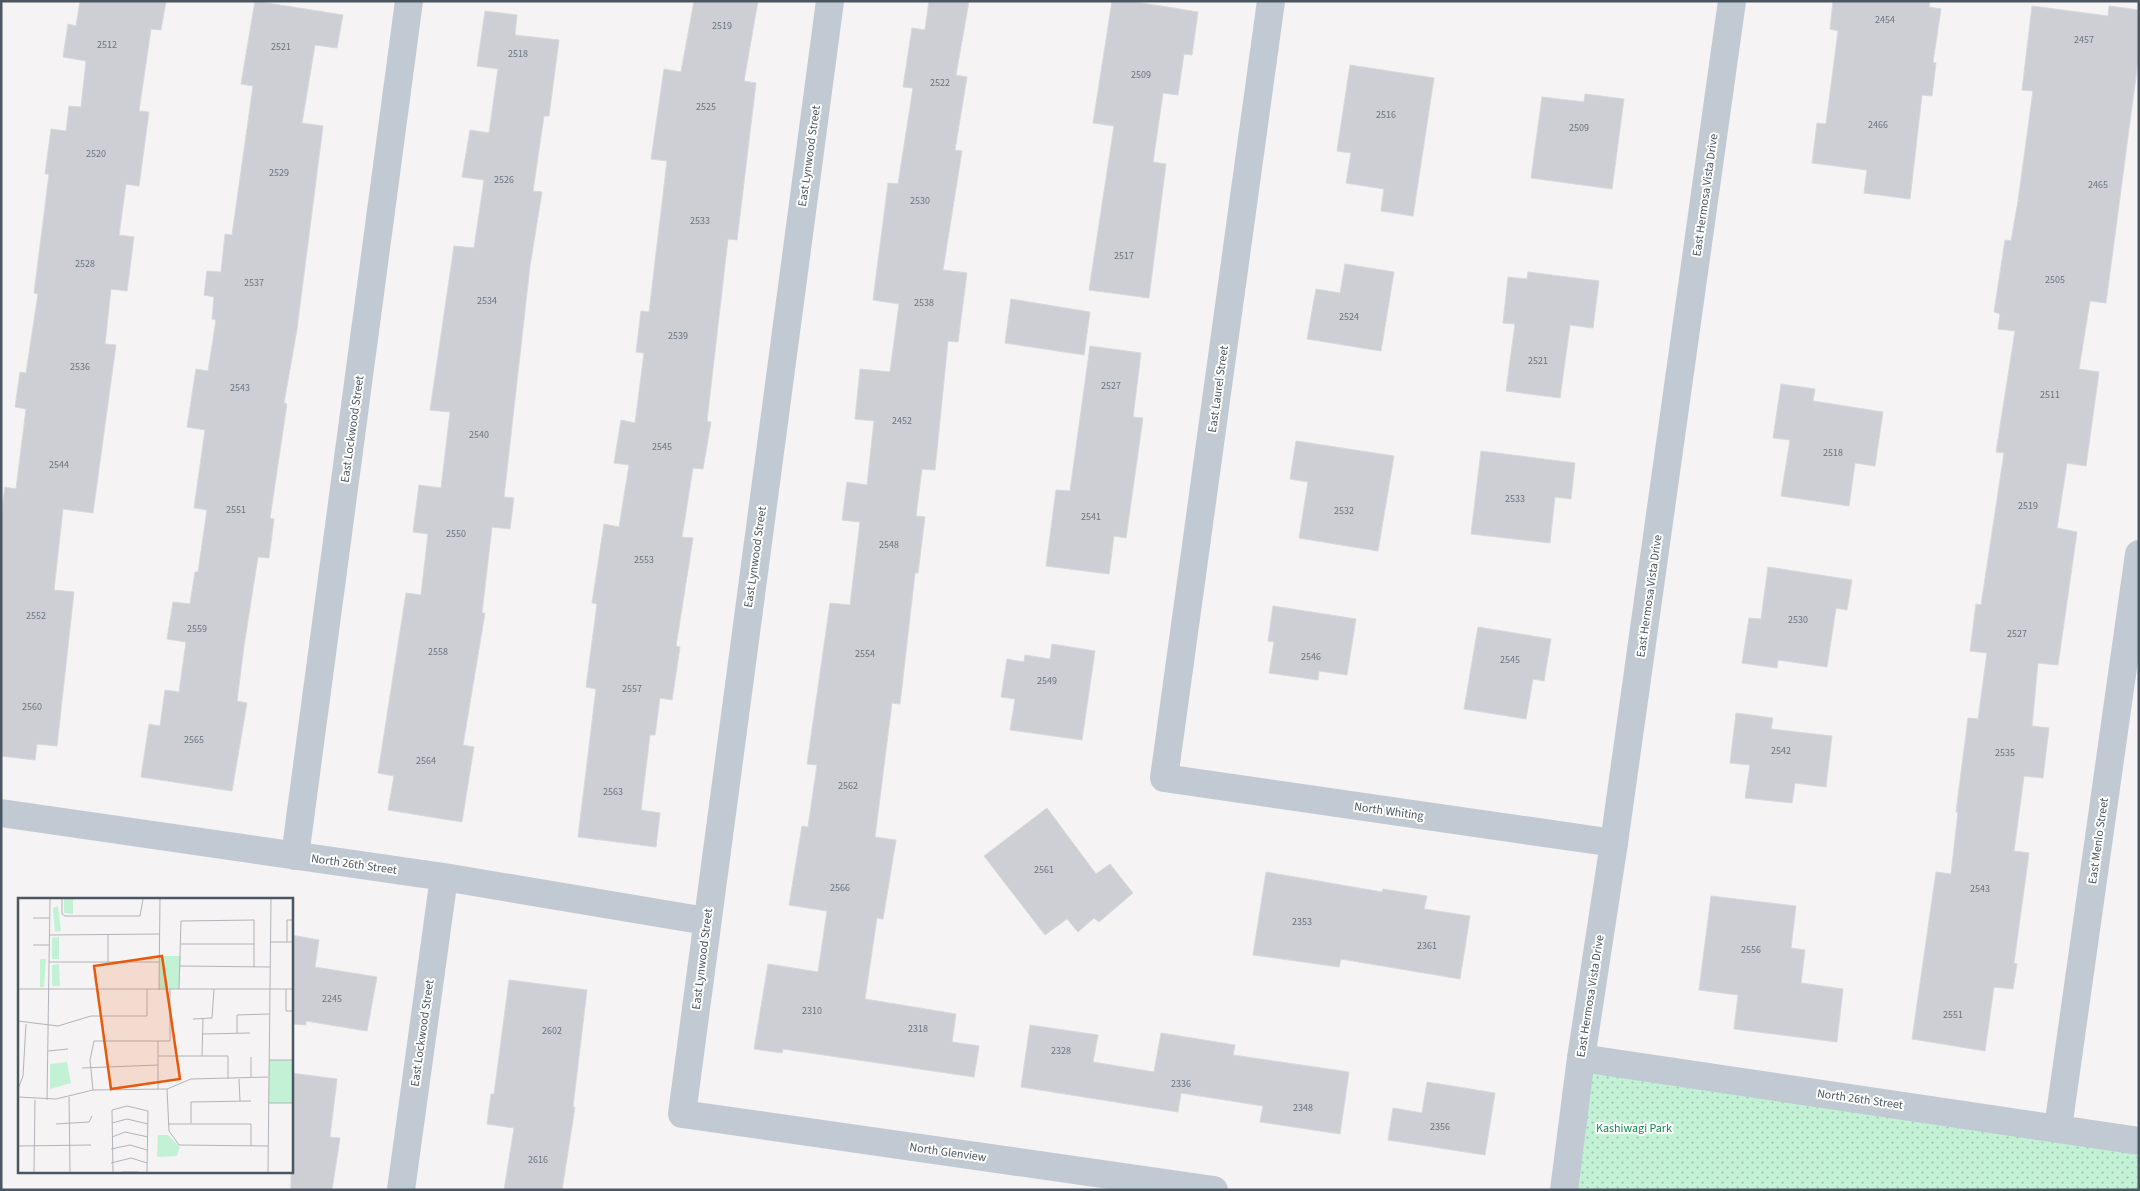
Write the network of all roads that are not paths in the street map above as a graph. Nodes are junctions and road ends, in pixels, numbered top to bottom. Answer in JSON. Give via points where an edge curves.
{"nodes":[{"id":1,"x":409,"y":1,"type":"edge"},
{"id":2,"x":830,"y":1,"type":"edge"},
{"id":3,"x":1271,"y":1,"type":"edge"},
{"id":4,"x":1732,"y":1,"type":"edge"},
{"id":5,"x":2139,"y":554,"type":"edge"},
{"id":6,"x":1164,"y":778,"type":"joint"},
{"id":7,"x":1,"y":813,"type":"edge"},
{"id":8,"x":1614,"y":844,"type":"junction"},
{"id":9,"x":295,"y":856,"type":"junction"},
{"id":10,"x":444,"y":877,"type":"junction"},
{"id":11,"x":706,"y":921,"type":"junction"},
{"id":12,"x":1581,"y":1058,"type":"junction"},
{"id":13,"x":682,"y":1114,"type":"joint"},
{"id":14,"x":2058,"y":1128,"type":"junction"},
{"id":15,"x":2139,"y":1140,"type":"edge"},
{"id":16,"x":401,"y":1190,"type":"edge"},
{"id":17,"x":1214,"y":1190,"type":"edge"},
{"id":18,"x":1564,"y":1190,"type":"edge"}],
"edges":[{"from":1,"to":9,"type":"street","name":"East Lockwood Street"},
{"from":2,"to":11,"type":"street","name":"East Lynwood Street"},
{"from":3,"to":6,"type":"street","name":"East Laurel Street"},
{"from":4,"to":8,"type":"street","name":"East Hermosa Vista Drive"},
{"from":5,"to":14,"type":"street","name":"East Menlo Street"},
{"from":6,"to":8,"type":"street","name":"North Whiting"},
{"from":7,"to":9,"type":"street","name":"North 26th Street"},
{"from":8,"to":12,"type":"street","name":"East Hermosa Vista Drive"},
{"from":9,"to":10,"type":"street","name":"North 26th Street"},
{"from":10,"to":11,"type":"street","name":"North 26th Street"},
{"from":10,"to":16,"type":"street","name":"East Lockwood Street"},
{"from":11,"to":13,"type":"street","name":"East Lynwood Street"},
{"from":12,"to":14,"type":"street","name":"North 26th Street"},
{"from":12,"to":18,"type":"street","name":"East Hermosa Vista Drive"},
{"from":13,"to":17,"type":"street","name":"North Glenview"},
{"from":14,"to":15,"type":"street","name":"North 26th Street"}]}
